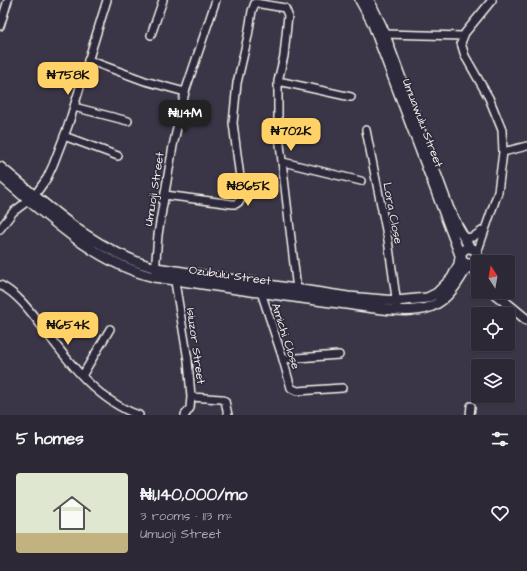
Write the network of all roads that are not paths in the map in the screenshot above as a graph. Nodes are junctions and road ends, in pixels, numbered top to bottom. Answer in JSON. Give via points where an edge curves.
{"nodes":[{"id":1,"x":8,"y":0,"type":"edge"},
{"id":2,"x":107,"y":0,"type":"edge"},
{"id":3,"x":163,"y":0,"type":"edge"},
{"id":4,"x":216,"y":0,"type":"edge"},
{"id":5,"x":360,"y":0,"type":"edge"},
{"id":6,"x":369,"y":0,"type":"edge"},
{"id":7,"x":492,"y":0,"type":"edge"},
{"id":8,"x":0,"y":26,"type":"edge"},
{"id":9,"x":384,"y":34,"type":"junction"},
{"id":10,"x":151,"y":35,"type":"dead end"},
{"id":11,"x":463,"y":36,"type":"junction"},
{"id":12,"x":88,"y":60,"type":"junction"},
{"id":13,"x":278,"y":81,"type":"junction"},
{"id":14,"x":185,"y":92,"type":"junction"},
{"id":15,"x":351,"y":97,"type":"dead end"},
{"id":16,"x":74,"y":107,"type":"junction"},
{"id":17,"x":128,"y":121,"type":"dead end"},
{"id":18,"x":366,"y":130,"type":"dead end"},
{"id":19,"x":64,"y":136,"type":"junction"},
{"id":20,"x":527,"y":146,"type":"edge"},
{"id":21,"x":503,"y":152,"type":"junction"},
{"id":22,"x":118,"y":156,"type":"dead end"},
{"id":23,"x":283,"y":162,"type":"junction"},
{"id":24,"x":0,"y":167,"type":"edge"},
{"id":25,"x":0,"y":176,"type":"edge"},
{"id":26,"x":361,"y":181,"type":"dead end"},
{"id":27,"x":164,"y":195,"type":"junction"},
{"id":28,"x":32,"y":198,"type":"junction"},
{"id":29,"x":0,"y":229,"type":"edge"},
{"id":30,"x":485,"y":229,"type":"junction"},
{"id":31,"x":464,"y":238,"type":"junction"},
{"id":32,"x":471,"y":255,"type":"edge"},
{"id":33,"x":475,"y":255,"type":"edge"},
{"id":34,"x":460,"y":256,"type":"junction"},
{"id":35,"x":471,"y":257,"type":"edge"},
{"id":36,"x":471,"y":259,"type":"edge"},
{"id":37,"x":471,"y":262,"type":"edge"},
{"id":38,"x":155,"y":272,"type":"junction"},
{"id":39,"x":174,"y":275,"type":"junction"},
{"id":40,"x":0,"y":285,"type":"edge"},
{"id":41,"x":260,"y":288,"type":"junction"},
{"id":42,"x":296,"y":293,"type":"junction"},
{"id":43,"x":502,"y":299,"type":"edge"},
{"id":44,"x":511,"y":299,"type":"edge"},
{"id":45,"x":397,"y":305,"type":"junction"},
{"id":46,"x":527,"y":312,"type":"edge"},
{"id":47,"x":527,"y":320,"type":"edge"},
{"id":48,"x":110,"y":329,"type":"dead end"},
{"id":49,"x":339,"y":355,"type":"dead end"},
{"id":50,"x":283,"y":359,"type":"junction"},
{"id":51,"x":82,"y":376,"type":"junction"},
{"id":52,"x":342,"y":388,"type":"dead end"},
{"id":53,"x":191,"y":397,"type":"junction"},
{"id":54,"x":471,"y":406,"type":"dead end"},
{"id":55,"x":139,"y":415,"type":"edge"},
{"id":56,"x":185,"y":415,"type":"edge"},
{"id":57,"x":228,"y":415,"type":"edge"},
{"id":58,"x":470,"y":415,"type":"edge"}],
"edges":[{"from":1,"to":8,"type":"street"},
{"from":2,"to":12,"type":"street"},
{"from":3,"to":10,"type":"street"},
{"from":4,"to":14,"type":"street","name":"Umuoji Street"},
{"from":5,"to":34,"type":"main road","name":"Umuawulu Street","via":[[372,22]]},
{"from":6,"to":9,"type":"main road","name":"Umuawulu Street"},
{"from":7,"to":11,"type":"street"},
{"from":9,"to":11,"type":"street"},
{"from":9,"to":31,"type":"main road","name":"Umuawulu Street","via":[[449,209]]},
{"from":11,"to":21,"type":"street","name":"Ozubulu Street","via":[[464,56],[489,98],[502,130]]},
{"from":12,"to":14,"type":"street","via":[[145,81]]},
{"from":12,"to":16,"type":"street"},
{"from":13,"to":15,"type":"street"},
{"from":13,"to":23,"type":"street","via":[[278,127]]},
{"from":13,"to":27,"type":"street","via":[[284,56],[288,15],[285,8],[255,2],[237,83],[234,123],[242,193],[240,201],[232,204]]},
{"from":14,"to":27,"type":"street","name":"Umuoji Street"},
{"from":16,"to":17,"type":"street"},
{"from":16,"to":19,"type":"street"},
{"from":18,"to":45,"type":"street","name":"Lora Close","via":[[388,240]]},
{"from":19,"to":22,"type":"street"},
{"from":19,"to":28,"type":"street","via":[[47,178]]},
{"from":20,"to":21,"type":"street"},
{"from":21,"to":30,"type":"street","name":"Ozubulu Street","via":[[498,192]]},
{"from":23,"to":26,"type":"street"},
{"from":23,"to":42,"type":"street"},
{"from":24,"to":28,"type":"main road","name":"Ozubulu Street"},
{"from":25,"to":28,"type":"main road","name":"Ozubulu Street"},
{"from":27,"to":38,"type":"street","name":"Umuoji Street"},
{"from":28,"to":29,"type":"street","via":[[13,212]]},
{"from":28,"to":38,"type":"main road","name":"Ozubulu Street","via":[[99,244]]},
{"from":30,"to":31,"type":"street","via":[[473,237]]},
{"from":30,"to":33,"type":"street","name":"Ozubulu Street"},
{"from":31,"to":32,"type":"main road","name":"Umuawulu Street"},
{"from":34,"to":35,"type":"main road","via":[[464,250]]},
{"from":34,"to":36,"type":"main road","via":[[462,261]]},
{"from":34,"to":45,"type":"main road","name":"Ozubulu Street","via":[[452,278],[437,293]]},
{"from":37,"to":45,"type":"main road","name":"Ozubulu Street","via":[[454,287],[437,303],[419,309]]},
{"from":38,"to":39,"type":"main road","name":"Ozubulu Street"},
{"from":39,"to":41,"type":"main road","name":"Ozubulu Street"},
{"from":39,"to":53,"type":"street","name":"Isiuzor Street"},
{"from":40,"to":51,"type":"street","via":[[16,295]]},
{"from":41,"to":42,"type":"main road","name":"Ozubulu Street"},
{"from":41,"to":50,"type":"street","name":"Amichi Close"},
{"from":42,"to":45,"type":"main road","name":"Ozubulu Street","via":[[348,297]]},
{"from":43,"to":47,"type":"main road"},
{"from":44,"to":46,"type":"main road"},
{"from":48,"to":51,"type":"street"},
{"from":49,"to":50,"type":"street"},
{"from":50,"to":52,"type":"street","name":"Amichi Close","via":[[290,388],[297,391]]},
{"from":51,"to":55,"type":"street","via":[[116,404]]},
{"from":53,"to":56,"type":"street","name":"Isiuzor Street","via":[[190,408]]},
{"from":53,"to":57,"type":"street","via":[[225,401]]},
{"from":54,"to":58,"type":"street"}]}
